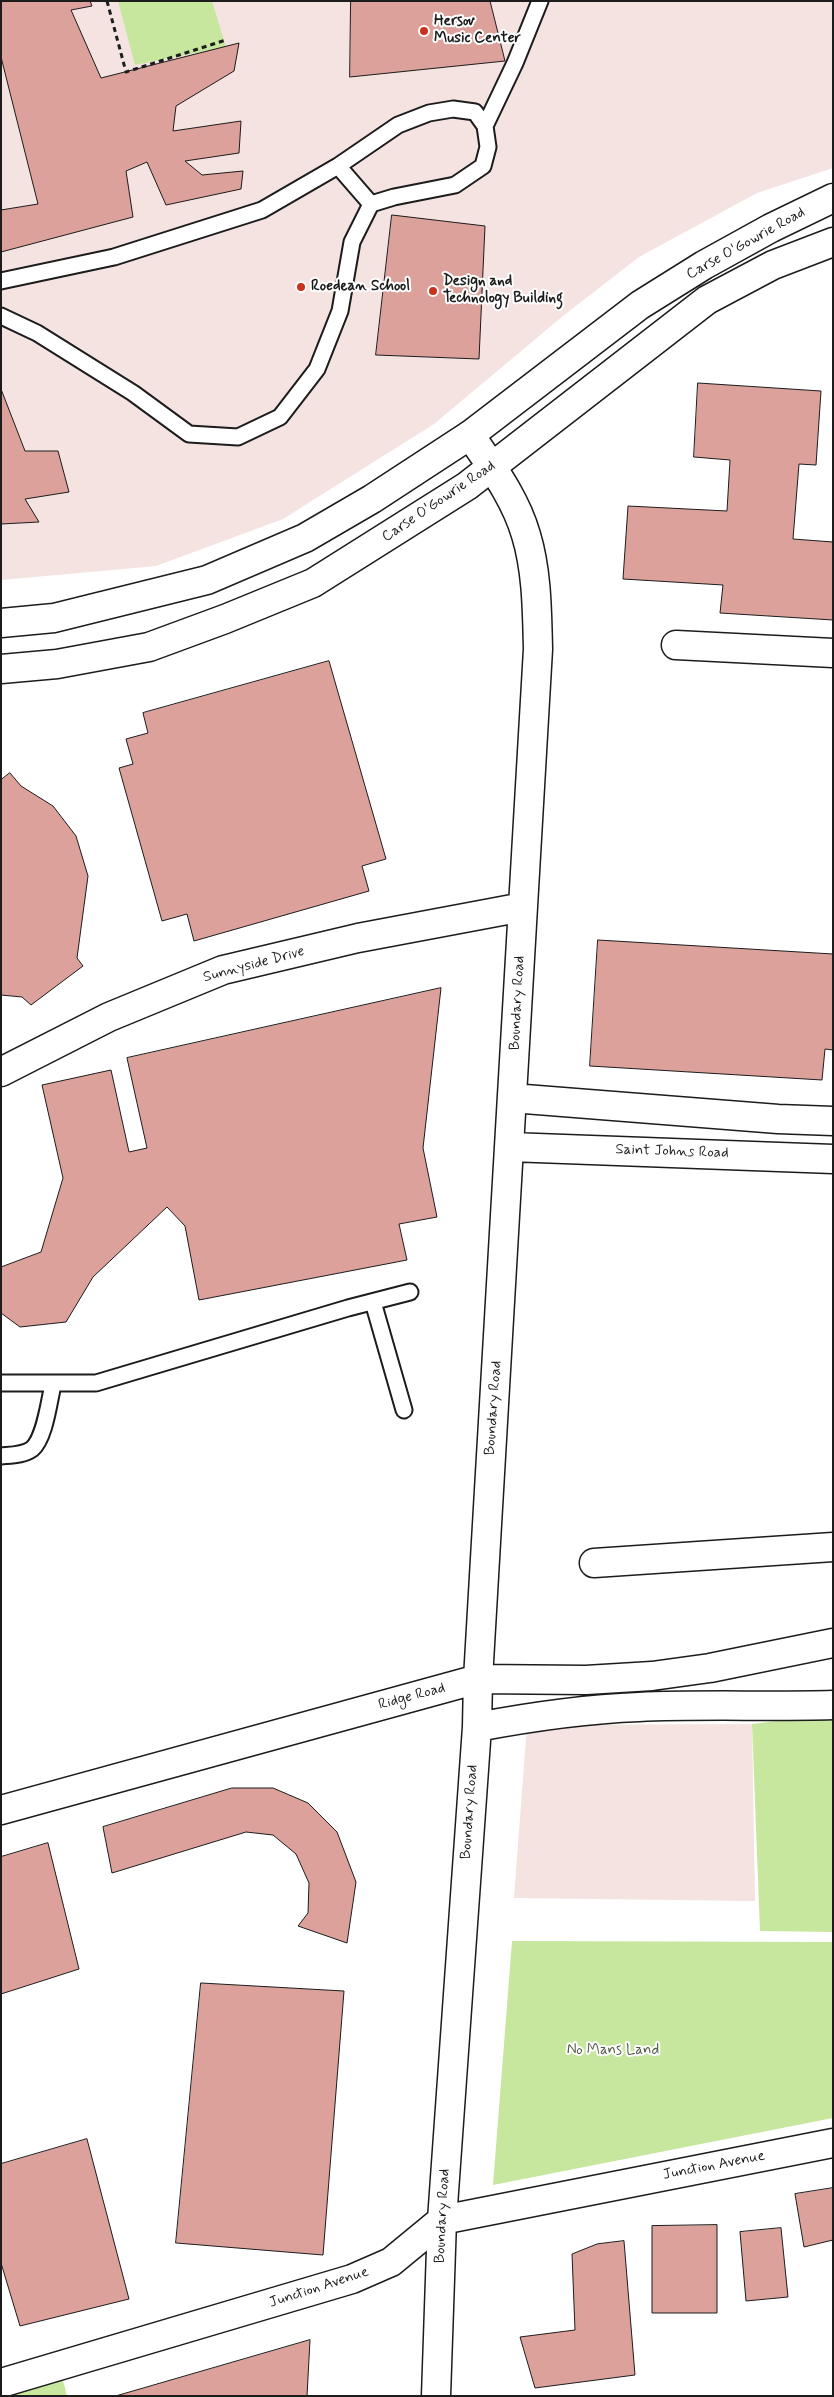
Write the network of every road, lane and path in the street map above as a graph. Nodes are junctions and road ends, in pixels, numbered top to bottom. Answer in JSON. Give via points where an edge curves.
{"nodes":[{"id":1,"x":107,"y":1,"type":"edge"},
{"id":2,"x":540,"y":1,"type":"edge"},
{"id":3,"x":226,"y":40,"type":"dead end"},
{"id":4,"x":485,"y":126,"type":"junction"},
{"id":5,"x":338,"y":166,"type":"junction"},
{"id":6,"x":833,"y":198,"type":"edge"},
{"id":7,"x":372,"y":204,"type":"junction"},
{"id":8,"x":833,"y":242,"type":"edge"},
{"id":9,"x":1,"y":281,"type":"edge"},
{"id":10,"x":1,"y":316,"type":"edge"},
{"id":11,"x":470,"y":435,"type":"junction"},
{"id":12,"x":492,"y":468,"type":"junction"},
{"id":13,"x":1,"y":623,"type":"edge"},
{"id":14,"x":676,"y":645,"type":"dead end"},
{"id":15,"x":833,"y":653,"type":"edge"},
{"id":16,"x":1,"y":669,"type":"edge"},
{"id":17,"x":523,"y":907,"type":"junction"},
{"id":18,"x":1,"y":1072,"type":"edge"},
{"id":19,"x":512,"y":1098,"type":"junction"},
{"id":20,"x":833,"y":1121,"type":"edge"},
{"id":21,"x":510,"y":1147,"type":"junction"},
{"id":22,"x":833,"y":1159,"type":"edge"},
{"id":23,"x":410,"y":1292,"type":"dead end"},
{"id":24,"x":373,"y":1302,"type":"junction"},
{"id":25,"x":1,"y":1383,"type":"edge"},
{"id":26,"x":52,"y":1385,"type":"junction"},
{"id":27,"x":404,"y":1410,"type":"dead end"},
{"id":28,"x":1,"y":1456,"type":"edge"},
{"id":29,"x":833,"y":1546,"type":"edge"},
{"id":30,"x":594,"y":1563,"type":"dead end"},
{"id":31,"x":833,"y":1643,"type":"edge"},
{"id":32,"x":478,"y":1679,"type":"junction"},
{"id":33,"x":833,"y":1705,"type":"edge"},
{"id":34,"x":477,"y":1727,"type":"junction"},
{"id":35,"x":1,"y":1810,"type":"edge"},
{"id":36,"x":833,"y":2143,"type":"edge"},
{"id":37,"x":442,"y":2220,"type":"junction"},
{"id":38,"x":12,"y":2386,"type":"edge"},
{"id":39,"x":436,"y":2396,"type":"edge"}],
"edges":[{"from":1,"to":3,"type":"path","via":[[126,72]]},
{"from":2,"to":4,"type":"lane"},
{"from":4,"to":5,"type":"lane","via":[[474,112],[453,109],[429,112],[398,125]]},
{"from":4,"to":7,"type":"lane","via":[[488,147],[483,166],[455,185]]},
{"from":5,"to":7,"type":"lane"},
{"from":5,"to":9,"type":"lane","via":[[262,210],[114,257]]},
{"from":6,"to":11,"type":"street","name":"Carse O'Gowrie Road","via":[[763,232],[640,305]]},
{"from":7,"to":10,"type":"lane","via":[[352,242],[340,311],[317,369],[280,417],[238,437],[189,434],[133,393],[37,334]]},
{"from":8,"to":12,"type":"street","name":"Carse O'Gowrie Road","via":[[773,265],[708,300]]},
{"from":11,"to":12,"type":"street","name":"Boundary Road"},
{"from":11,"to":13,"type":"street","name":"Carse O'Gowrie Road","via":[[305,538],[207,580],[54,618]]},
{"from":12,"to":16,"type":"street","name":"Carse O'Gowrie Road","via":[[313,583],[226,619],[149,647],[57,664]]},
{"from":12,"to":17,"type":"street","name":"Boundary Road","via":[[514,505],[526,535],[537,603],[538,648]]},
{"from":14,"to":15,"type":"street"},
{"from":17,"to":18,"type":"street","name":"Sunnyside Drive","via":[[358,938],[223,970],[109,1017]]},
{"from":17,"to":19,"type":"street","name":"Boundary Road"},
{"from":19,"to":20,"type":"street"},
{"from":19,"to":21,"type":"street","name":"Boundary Road"},
{"from":21,"to":22,"type":"street","name":"Saint Johns Road"},
{"from":21,"to":32,"type":"street","name":"Boundary Road"},
{"from":23,"to":24,"type":"lane"},
{"from":24,"to":26,"type":"lane","via":[[96,1383]]},
{"from":24,"to":27,"type":"lane"},
{"from":25,"to":26,"type":"lane"},
{"from":26,"to":28,"type":"lane","via":[[38,1441],[31,1450]]},
{"from":29,"to":30,"type":"street"},
{"from":31,"to":32,"type":"street","name":"Ridge Road","via":[[710,1668],[652,1676],[560,1681]]},
{"from":32,"to":34,"type":"street","name":"Boundary Road"},
{"from":32,"to":35,"type":"street","name":"Ridge Road"},
{"from":33,"to":34,"type":"street","via":[[640,1707],[541,1716]]},
{"from":34,"to":37,"type":"street","name":"Boundary Road"},
{"from":36,"to":37,"type":"street","name":"Junction Avenue"},
{"from":37,"to":38,"type":"street","name":"Junction Avenue","via":[[391,2262],[352,2279]]},
{"from":37,"to":39,"type":"street","name":"Boundary Road"}]}
